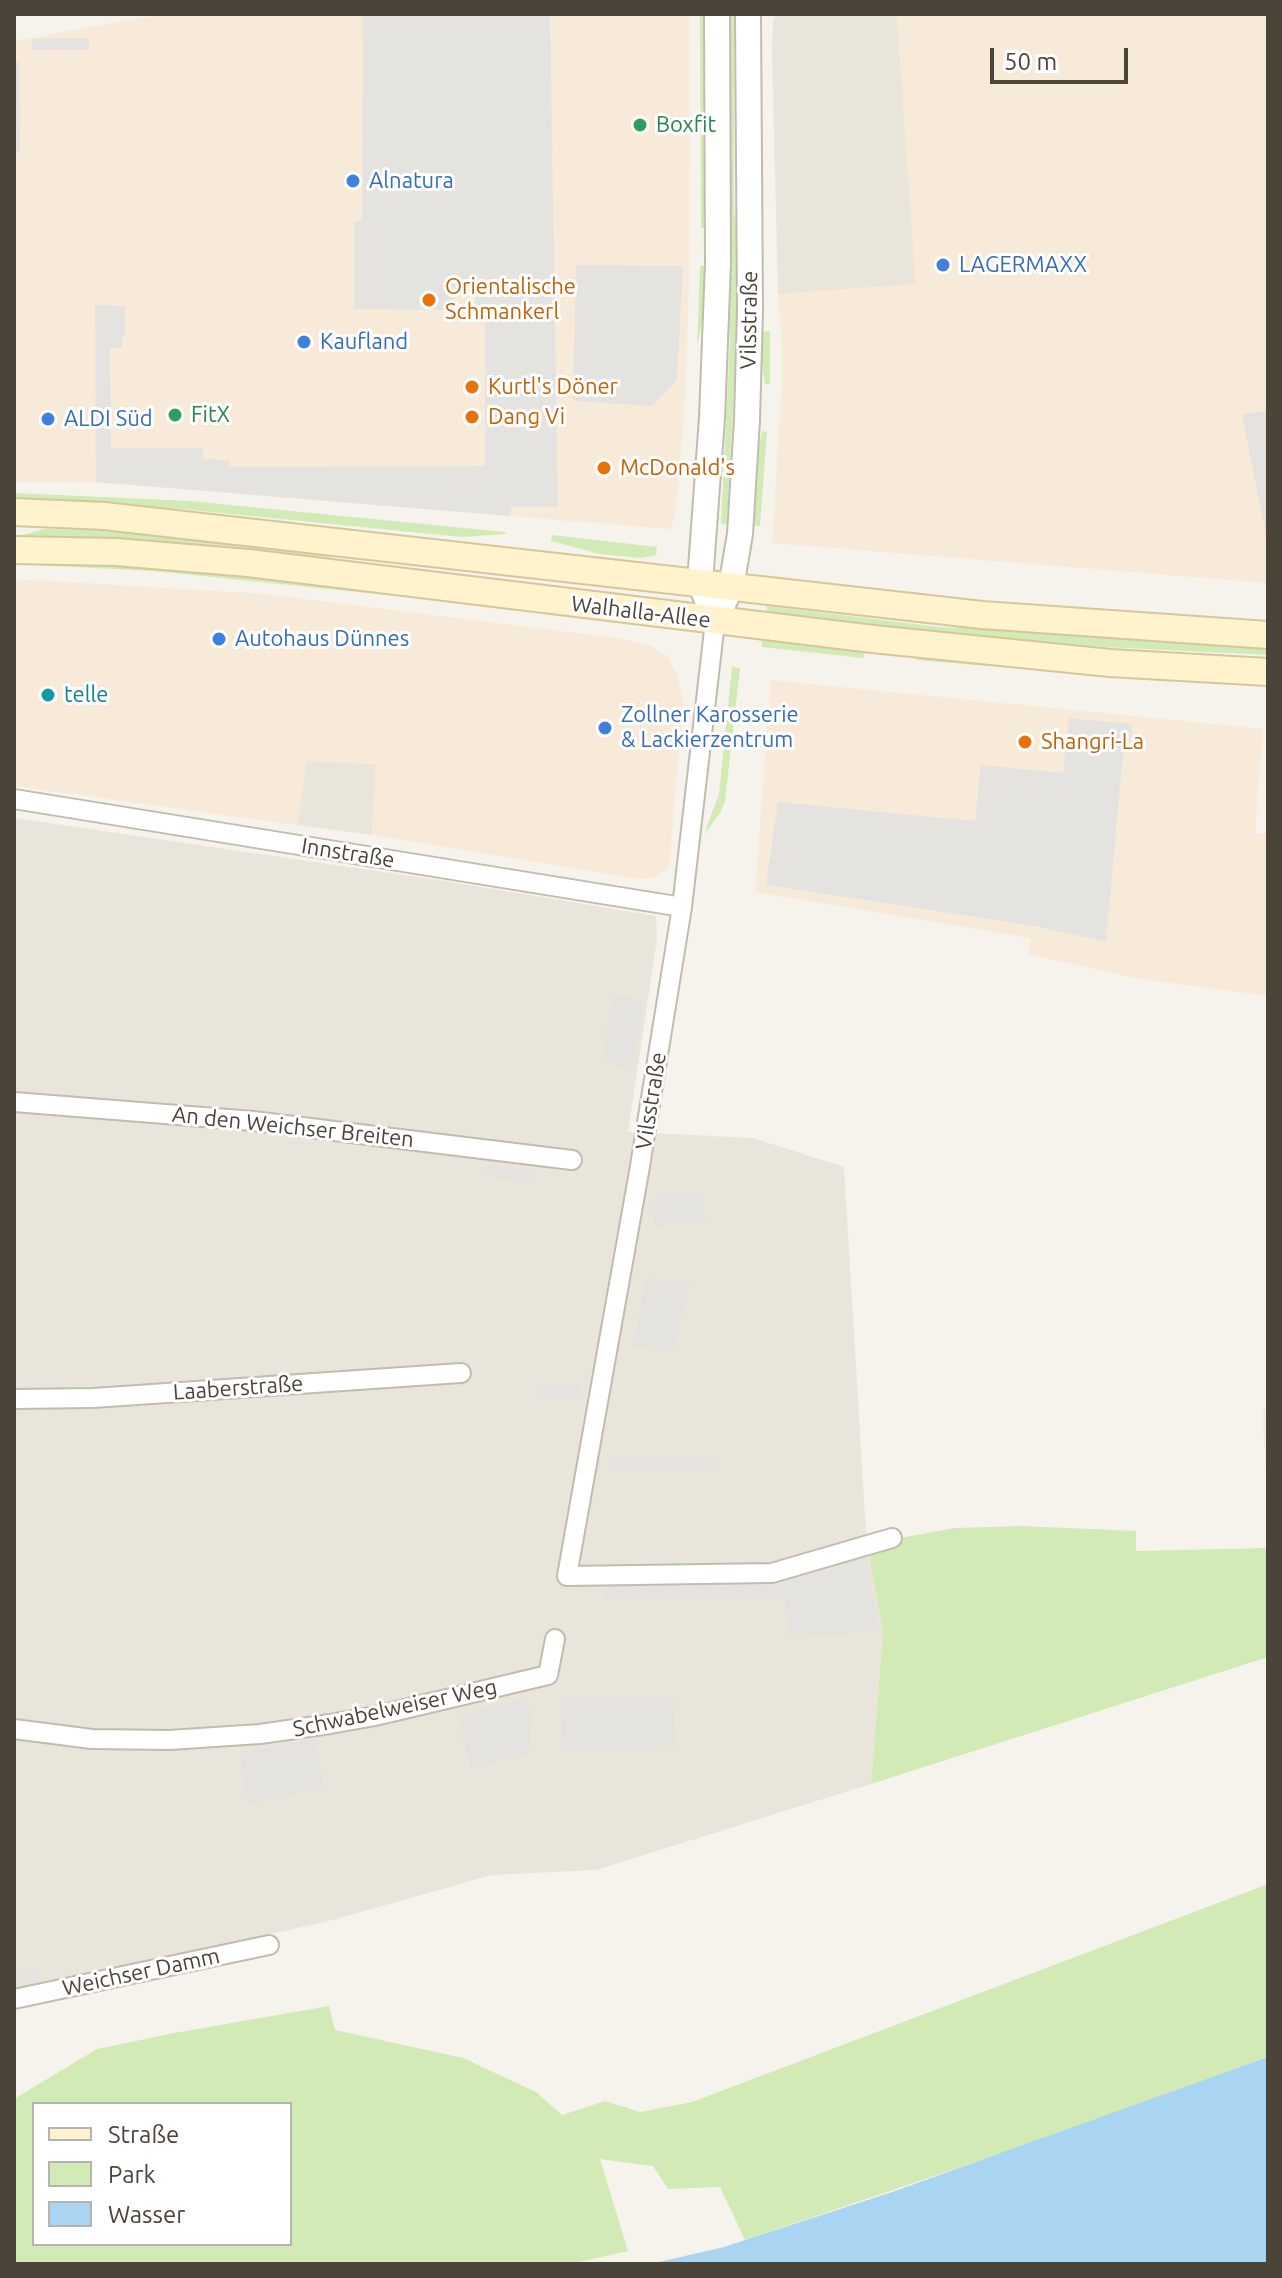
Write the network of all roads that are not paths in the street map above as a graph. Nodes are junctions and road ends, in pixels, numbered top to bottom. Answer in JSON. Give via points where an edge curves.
{"nodes":[{"id":1,"x":717,"y":14,"type":"edge"},
{"id":2,"x":748,"y":14,"type":"edge"},
{"id":3,"x":14,"y":512,"type":"edge"},
{"id":4,"x":14,"y":550,"type":"edge"},
{"id":5,"x":700,"y":582,"type":"junction"},
{"id":6,"x":731,"y":587,"type":"junction"},
{"id":7,"x":715,"y":622,"type":"junction"},
{"id":8,"x":1268,"y":635,"type":"edge"},
{"id":9,"x":1268,"y":672,"type":"edge"},
{"id":10,"x":14,"y":799,"type":"edge"},
{"id":11,"x":682,"y":907,"type":"junction"},
{"id":12,"x":14,"y":1102,"type":"edge"},
{"id":13,"x":572,"y":1160,"type":"dead end"},
{"id":14,"x":461,"y":1373,"type":"dead end"},
{"id":15,"x":14,"y":1399,"type":"edge"},
{"id":16,"x":892,"y":1538,"type":"dead end"},
{"id":17,"x":555,"y":1639,"type":"dead end"},
{"id":18,"x":14,"y":1729,"type":"edge"},
{"id":19,"x":269,"y":1945,"type":"dead end"},
{"id":20,"x":14,"y":1999,"type":"edge"}],
"edges":[{"from":1,"to":5,"type":"street","name":"Vilsstraße","via":[[718,263]]},
{"from":2,"to":6,"type":"street","name":"Vilsstraße","via":[[748,373],[740,534]]},
{"from":3,"to":5,"type":"main road","name":"Walhalla-Allee","via":[[104,516]]},
{"from":4,"to":7,"type":"main road","name":"Walhalla-Allee","via":[[248,563]]},
{"from":5,"to":6,"type":"main road","name":"Walhalla-Allee"},
{"from":5,"to":7,"type":"street","name":"Vilsstraße"},
{"from":6,"to":7,"type":"street","name":"Vilsstraße"},
{"from":6,"to":8,"type":"main road","name":"Walhalla-Allee","via":[[982,615]]},
{"from":7,"to":9,"type":"main road","name":"Walhalla-Allee","via":[[1094,661]]},
{"from":7,"to":11,"type":"street","name":"Vilsstraße"},
{"from":10,"to":11,"type":"street","name":"Innstraße"},
{"from":11,"to":16,"type":"street","name":"Vilsstraße","via":[[567,1576],[772,1573]]},
{"from":12,"to":13,"type":"street","name":"An den Weichser Breiten","via":[[253,1121]]},
{"from":14,"to":15,"type":"street","name":"Laaberstraße"},
{"from":17,"to":18,"type":"street","name":"Schwabelweiser Weg","via":[[548,1675],[330,1724],[169,1740],[92,1739]]},
{"from":19,"to":20,"type":"street","name":"Weichser Damm"}]}
